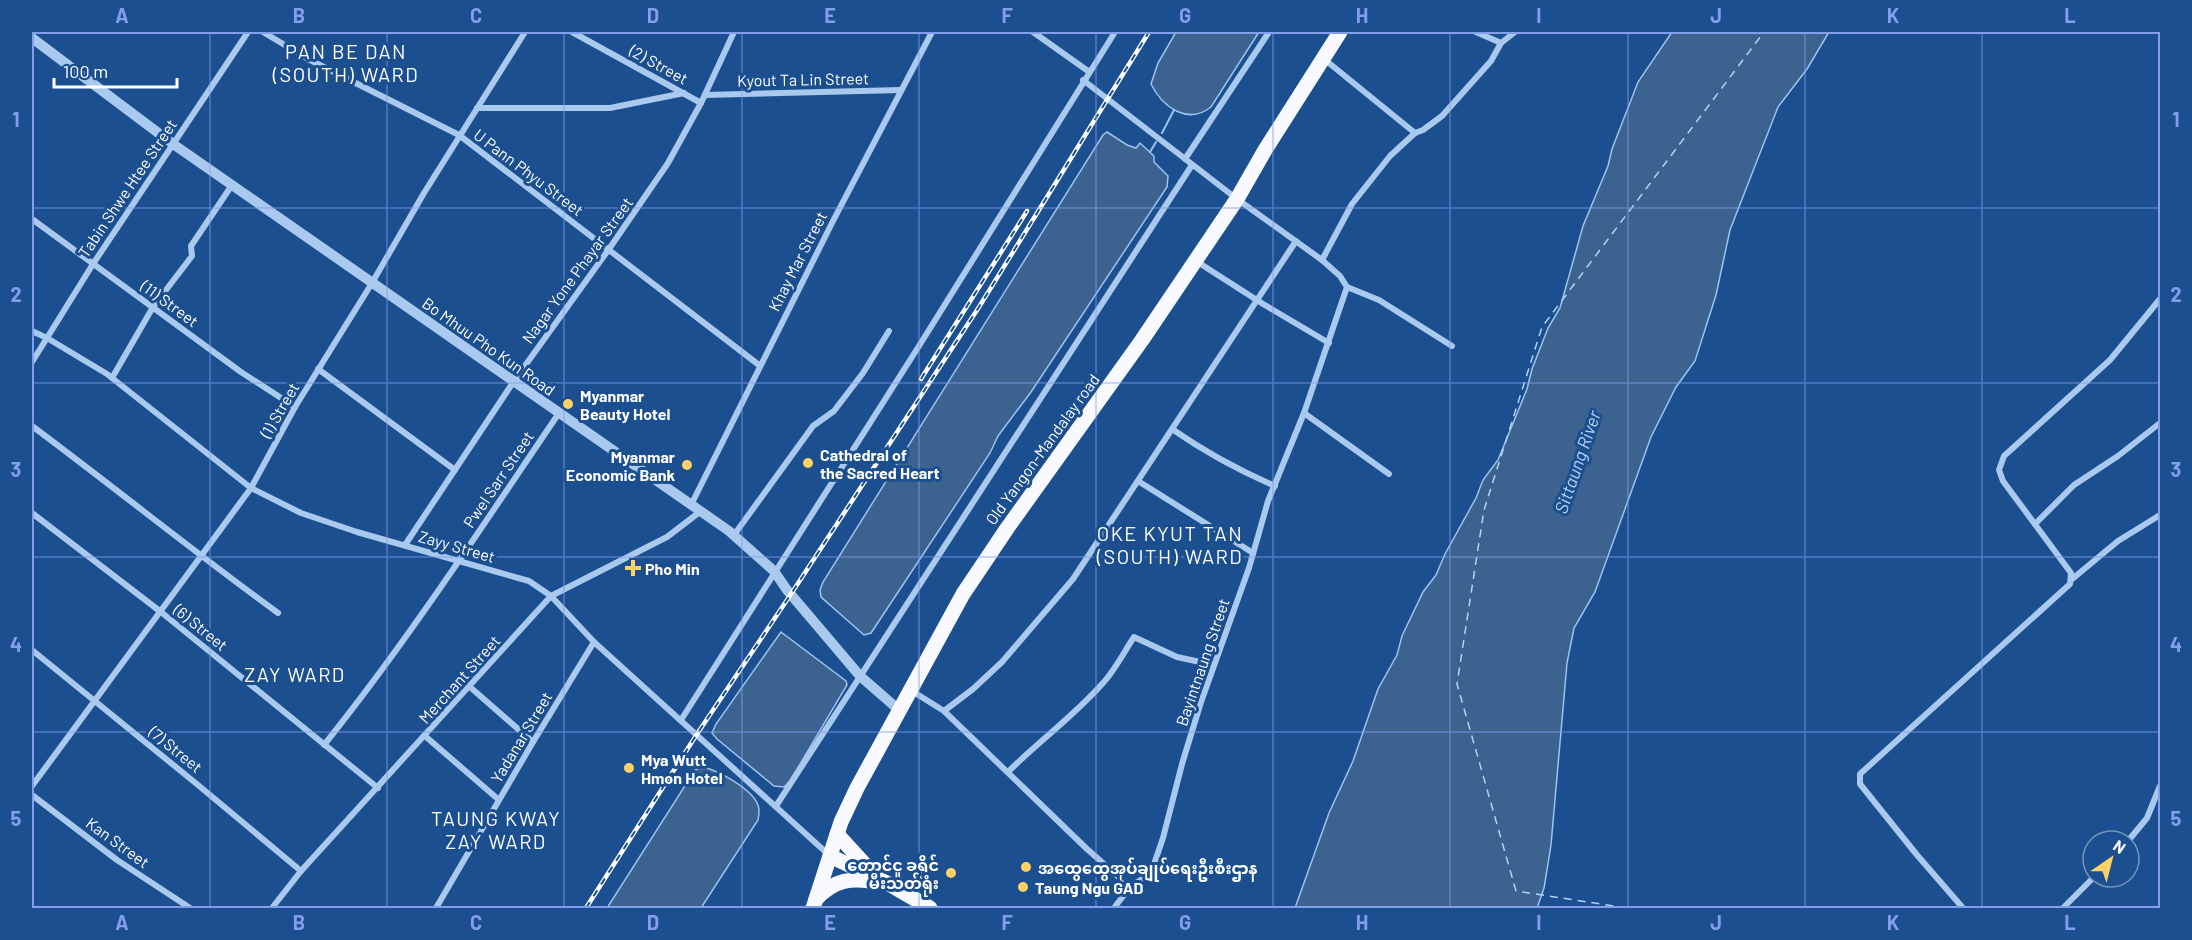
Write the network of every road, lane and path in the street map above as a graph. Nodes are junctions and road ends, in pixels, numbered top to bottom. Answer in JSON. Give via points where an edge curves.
{"nodes":[{"id":1,"x":248,"y":32,"type":"edge"},
{"id":2,"x":263,"y":32,"type":"edge"},
{"id":3,"x":525,"y":32,"type":"edge"},
{"id":4,"x":572,"y":32,"type":"edge"},
{"id":5,"x":735,"y":32,"type":"edge"},
{"id":6,"x":932,"y":32,"type":"edge"},
{"id":7,"x":1033,"y":32,"type":"edge"},
{"id":8,"x":1114,"y":32,"type":"edge"},
{"id":9,"x":1269,"y":32,"type":"edge"},
{"id":10,"x":1340,"y":32,"type":"edge"},
{"id":11,"x":1476,"y":32,"type":"edge"},
{"id":12,"x":1515,"y":32,"type":"edge"},
{"id":13,"x":32,"y":38,"type":"edge"},
{"id":14,"x":1501,"y":43,"type":"junction"},
{"id":15,"x":1323,"y":58,"type":"junction"},
{"id":16,"x":1088,"y":71,"type":"junction"},
{"id":17,"x":1083,"y":80,"type":"junction"},
{"id":18,"x":901,"y":90,"type":"junction"},
{"id":19,"x":684,"y":93,"type":"junction"},
{"id":20,"x":705,"y":95,"type":"junction"},
{"id":21,"x":702,"y":103,"type":"junction"},
{"id":22,"x":477,"y":108,"type":"junction"},
{"id":23,"x":1414,"y":133,"type":"junction"},
{"id":24,"x":459,"y":135,"type":"junction"},
{"id":25,"x":173,"y":144,"type":"junction"},
{"id":26,"x":1185,"y":159,"type":"junction"},
{"id":27,"x":1192,"y":165,"type":"junction"},
{"id":28,"x":232,"y":185,"type":"junction"},
{"id":29,"x":1238,"y":199,"type":"junction"},
{"id":30,"x":32,"y":219,"type":"edge"},
{"id":31,"x":1296,"y":241,"type":"junction"},
{"id":32,"x":609,"y":249,"type":"junction"},
{"id":33,"x":1322,"y":260,"type":"junction"},
{"id":34,"x":1195,"y":261,"type":"junction"},
{"id":35,"x":93,"y":264,"type":"junction"},
{"id":36,"x":372,"y":283,"type":"junction"},
{"id":37,"x":1347,"y":287,"type":"junction"},
{"id":38,"x":2160,"y":299,"type":"edge"},
{"id":39,"x":1258,"y":301,"type":"junction"},
{"id":40,"x":153,"y":307,"type":"junction"},
{"id":41,"x":32,"y":331,"type":"edge"},
{"id":42,"x":889,"y":331,"type":"dead end"},
{"id":43,"x":47,"y":338,"type":"junction"},
{"id":44,"x":1329,"y":343,"type":"junction"},
{"id":45,"x":1452,"y":346,"type":"dead end"},
{"id":46,"x":32,"y":362,"type":"edge"},
{"id":47,"x":759,"y":365,"type":"junction"},
{"id":48,"x":318,"y":369,"type":"junction"},
{"id":49,"x":112,"y":378,"type":"junction"},
{"id":50,"x":514,"y":381,"type":"junction"},
{"id":51,"x":295,"y":407,"type":"junction"},
{"id":52,"x":559,"y":413,"type":"junction"},
{"id":53,"x":1304,"y":413,"type":"junction"},
{"id":54,"x":2160,"y":423,"type":"edge"},
{"id":55,"x":32,"y":426,"type":"edge"},
{"id":56,"x":1172,"y":429,"type":"junction"},
{"id":57,"x":455,"y":470,"type":"junction"},
{"id":58,"x":1389,"y":474,"type":"dead end"},
{"id":59,"x":1138,"y":481,"type":"junction"},
{"id":60,"x":1275,"y":486,"type":"junction"},
{"id":61,"x":251,"y":488,"type":"junction"},
{"id":62,"x":691,"y":504,"type":"junction"},
{"id":63,"x":701,"y":512,"type":"junction"},
{"id":64,"x":32,"y":513,"type":"edge"},
{"id":65,"x":2160,"y":515,"type":"edge"},
{"id":66,"x":2035,"y":524,"type":"junction"},
{"id":67,"x":734,"y":536,"type":"junction"},
{"id":68,"x":405,"y":545,"type":"junction"},
{"id":69,"x":1253,"y":554,"type":"junction"},
{"id":70,"x":201,"y":556,"type":"junction"},
{"id":71,"x":460,"y":561,"type":"junction"},
{"id":72,"x":774,"y":571,"type":"junction"},
{"id":73,"x":2071,"y":580,"type":"junction"},
{"id":74,"x":551,"y":596,"type":"junction"},
{"id":75,"x":161,"y":612,"type":"junction"},
{"id":76,"x":278,"y":613,"type":"dead end"},
{"id":77,"x":594,"y":642,"type":"junction"},
{"id":78,"x":32,"y":650,"type":"edge"},
{"id":79,"x":1214,"y":665,"type":"junction"},
{"id":80,"x":860,"y":676,"type":"junction"},
{"id":81,"x":470,"y":687,"type":"junction"},
{"id":82,"x":910,"y":690,"type":"junction"},
{"id":83,"x":95,"y":702,"type":"junction"},
{"id":84,"x":899,"y":710,"type":"junction"},
{"id":85,"x":944,"y":711,"type":"junction"},
{"id":86,"x":681,"y":720,"type":"junction"},
{"id":87,"x":425,"y":736,"type":"junction"},
{"id":88,"x":533,"y":742,"type":"junction"},
{"id":89,"x":324,"y":745,"type":"junction"},
{"id":90,"x":1008,"y":772,"type":"junction"},
{"id":91,"x":32,"y":786,"type":"edge"},
{"id":92,"x":2160,"y":786,"type":"edge"},
{"id":93,"x":378,"y":788,"type":"junction"},
{"id":94,"x":32,"y":795,"type":"edge"},
{"id":95,"x":499,"y":800,"type":"junction"},
{"id":96,"x":776,"y":806,"type":"junction"},
{"id":97,"x":2138,"y":829,"type":"edge"},
{"id":98,"x":837,"y":834,"type":"junction"},
{"id":99,"x":830,"y":856,"type":"junction"},
{"id":100,"x":301,"y":871,"type":"junction"},
{"id":101,"x":889,"y":884,"type":"junction"},
{"id":102,"x":1130,"y":887,"type":"junction"},
{"id":103,"x":2082,"y":889,"type":"edge"},
{"id":104,"x":815,"y":904,"type":"edge"},
{"id":105,"x":190,"y":909,"type":"edge"},
{"id":106,"x":272,"y":909,"type":"edge"},
{"id":107,"x":436,"y":909,"type":"edge"},
{"id":108,"x":930,"y":909,"type":"edge"},
{"id":109,"x":1114,"y":909,"type":"edge"},
{"id":110,"x":1963,"y":909,"type":"edge"},
{"id":111,"x":2062,"y":909,"type":"edge"}],
"edges":[{"from":1,"to":25,"type":"street","name":"Tabin Shwe Htee Street"},
{"from":2,"to":24,"type":"street","name":"U Pann Phyu Street"},
{"from":3,"to":22,"type":"street","name":"(1) Street"},
{"from":4,"to":19,"type":"street","name":"(2) Street"},
{"from":5,"to":20,"type":"street","name":"Nagar Yone Phayar Street"},
{"from":6,"to":18,"type":"street","name":"Khay Mar Street"},
{"from":7,"to":16,"type":"street"},
{"from":8,"to":16,"type":"street"},
{"from":9,"to":26,"type":"street"},
{"from":10,"to":15,"type":"highway","name":"Old Yangon-Mandalay road"},
{"from":11,"to":14,"type":"street"},
{"from":12,"to":14,"type":"street"},
{"from":13,"to":25,"type":"street","name":"Bo Mhuu Pho Kun Road"},
{"from":14,"to":23,"type":"street","via":[[1491,61],[1443,116]]},
{"from":15,"to":23,"type":"street"},
{"from":15,"to":29,"type":"highway","name":"Old Yangon-Mandalay road"},
{"from":16,"to":17,"type":"street"},
{"from":17,"to":26,"type":"street"},
{"from":17,"to":72,"type":"street"},
{"from":18,"to":20,"type":"street","name":"Kyout Ta Lin Street"},
{"from":18,"to":47,"type":"street","name":"Khay Mar Street"},
{"from":19,"to":21,"type":"street","name":"(2) Street"},
{"from":19,"to":22,"type":"street","via":[[610,108]]},
{"from":20,"to":21,"type":"street","name":"Nagar Yone Phayar Street"},
{"from":21,"to":32,"type":"street","name":"Nagar Yone Phayar Street","via":[[668,163]]},
{"from":22,"to":24,"type":"street","name":"(1) Street"},
{"from":23,"to":33,"type":"street","via":[[1390,156],[1353,204]]},
{"from":24,"to":32,"type":"street","name":"U Pann Phyu Street"},
{"from":24,"to":36,"type":"street","name":"(1) Street"},
{"from":25,"to":28,"type":"street","name":"Bo Mhuu Pho Kun Road"},
{"from":25,"to":35,"type":"street","name":"Tabin Shwe Htee Street"},
{"from":26,"to":27,"type":"street"},
{"from":27,"to":29,"type":"street"},
{"from":27,"to":80,"type":"street"},
{"from":28,"to":36,"type":"street","name":"Bo Mhuu Pho Kun Road"},
{"from":28,"to":40,"type":"street","via":[[191,246],[192,256]]},
{"from":29,"to":31,"type":"street"},
{"from":29,"to":34,"type":"highway","name":"Old Yangon-Mandalay road"},
{"from":30,"to":35,"type":"street","name":"(11) Street"},
{"from":31,"to":33,"type":"street"},
{"from":31,"to":39,"type":"street"},
{"from":32,"to":47,"type":"street","name":"U Pann Phyu Street"},
{"from":32,"to":50,"type":"street","name":"Nagar Yone Phayar Street"},
{"from":33,"to":37,"type":"street"},
{"from":34,"to":39,"type":"street"},
{"from":34,"to":82,"type":"highway","name":"Old Yangon-Mandalay road","via":[[963,594]]},
{"from":35,"to":40,"type":"street","name":"(11) Street"},
{"from":35,"to":43,"type":"street","name":"Tabin Shwe Htee Street"},
{"from":36,"to":48,"type":"street","name":"(1) Street"},
{"from":36,"to":50,"type":"street","name":"Bo Mhuu Pho Kun Road"},
{"from":37,"to":44,"type":"street","name":"Bayintnaung Street"},
{"from":37,"to":45,"type":"street","via":[[1379,300]]},
{"from":38,"to":66,"type":"street","via":[[2110,360],[2004,456],[2000,470],[2003,481]]},
{"from":39,"to":44,"type":"street"},
{"from":39,"to":56,"type":"street"},
{"from":40,"to":49,"type":"street"},
{"from":40,"to":51,"type":"street","name":"(11) Street"},
{"from":41,"to":43,"type":"street","name":"Zayy Street"},
{"from":42,"to":67,"type":"street","via":[[863,373],[834,411],[813,426]]},
{"from":43,"to":46,"type":"street","name":"Tabin Shwe Htee Street"},
{"from":43,"to":49,"type":"street","name":"Zayy Street"},
{"from":44,"to":53,"type":"street","name":"Bayintnaung Street"},
{"from":47,"to":62,"type":"street","name":"Khay Mar Street"},
{"from":48,"to":51,"type":"street","name":"(1) Street"},
{"from":48,"to":57,"type":"street"},
{"from":49,"to":61,"type":"street","name":"Zayy Street"},
{"from":50,"to":52,"type":"street","name":"Bo Mhuu Pho Kun Road"},
{"from":50,"to":57,"type":"street","name":"Nagar Yone Phayar Street"},
{"from":51,"to":61,"type":"street","name":"(1) Street"},
{"from":52,"to":62,"type":"street","name":"Bo Mhuu Pho Kun Road"},
{"from":52,"to":71,"type":"street","name":"Pwel Sarr Street"},
{"from":53,"to":58,"type":"street"},
{"from":53,"to":60,"type":"street","name":"Bayintnaung Street"},
{"from":54,"to":66,"type":"street","via":[[2074,485]]},
{"from":55,"to":70,"type":"street"},
{"from":56,"to":59,"type":"street"},
{"from":56,"to":60,"type":"street","via":[[1209,454]]},
{"from":57,"to":68,"type":"street","name":"Nagar Yone Phayar Street"},
{"from":59,"to":69,"type":"street"},
{"from":59,"to":85,"type":"street","via":[[1058,597],[1002,662]]},
{"from":60,"to":69,"type":"street","name":"Bayintnaung Street"},
{"from":61,"to":68,"type":"street","name":"Zayy Street","via":[[301,513]]},
{"from":61,"to":70,"type":"street","name":"(1) Street"},
{"from":62,"to":63,"type":"street","name":"Bo Mhuu Pho Kun Road"},
{"from":63,"to":67,"type":"street","name":"Bo Mhuu Pho Kun Road"},
{"from":63,"to":74,"type":"street","name":"Merchant Street","via":[[667,537]]},
{"from":64,"to":75,"type":"street","name":"(6) Street"},
{"from":65,"to":73,"type":"street","via":[[2118,541]]},
{"from":66,"to":73,"type":"street","via":[[2072,573]]},
{"from":67,"to":72,"type":"street","name":"Bo Mhuu Pho Kun Road"},
{"from":68,"to":71,"type":"street","name":"Zayy Street"},
{"from":69,"to":79,"type":"street","name":"Bayintnaung Street"},
{"from":70,"to":75,"type":"street","name":"(1) Street"},
{"from":70,"to":76,"type":"street"},
{"from":71,"to":74,"type":"street","name":"Zayy Street","via":[[529,581]]},
{"from":71,"to":89,"type":"street","name":"Pwel Sarr Street"},
{"from":72,"to":80,"type":"street","name":"Bo Mhuu Pho Kun Road"},
{"from":72,"to":86,"type":"street"},
{"from":73,"to":110,"type":"street","via":[[2063,593],[1860,774],[1860,784]]},
{"from":74,"to":77,"type":"street","name":"Zayy Street"},
{"from":74,"to":81,"type":"street","name":"Merchant Street"},
{"from":75,"to":83,"type":"street","name":"(1) Street"},
{"from":75,"to":89,"type":"street","name":"(6) Street"},
{"from":77,"to":86,"type":"street","name":"Zayy Street"},
{"from":77,"to":88,"type":"street","name":"Yadanar Street"},
{"from":78,"to":83,"type":"street","name":"(7) Street"},
{"from":79,"to":90,"type":"street","via":[[1177,657],[1134,637],[1105,682]]},
{"from":79,"to":102,"type":"street","name":"Bayintnaung Street","via":[[1150,873]]},
{"from":80,"to":84,"type":"street","name":"Bo Mhuu Pho Kun Road"},
{"from":80,"to":96,"type":"street"},
{"from":81,"to":87,"type":"street","name":"Merchant Street"},
{"from":81,"to":88,"type":"street"},
{"from":82,"to":84,"type":"highway","name":"Old Yangon-Mandalay road"},
{"from":82,"to":85,"type":"street"},
{"from":83,"to":91,"type":"street","name":"(1) Street"},
{"from":83,"to":100,"type":"street","name":"(7) Street"},
{"from":84,"to":98,"type":"highway","name":"Old Yangon-Mandalay road"},
{"from":85,"to":90,"type":"street"},
{"from":86,"to":96,"type":"street","name":"Zayy Street"},
{"from":87,"to":93,"type":"street","name":"Merchant Street"},
{"from":87,"to":95,"type":"street"},
{"from":88,"to":95,"type":"street","name":"Yadanar Street"},
{"from":89,"to":93,"type":"street","name":"(6) Street"},
{"from":90,"to":102,"type":"street"},
{"from":92,"to":97,"type":"street","via":[[2147,819]]},
{"from":93,"to":100,"type":"street","name":"Merchant Street"},
{"from":94,"to":105,"type":"street","name":"Kan Street"},
{"from":95,"to":107,"type":"street","name":"Yadanar Street"},
{"from":96,"to":99,"type":"street","name":"Zayy Street"},
{"from":98,"to":99,"type":"highway","name":"Old Yangon-Mandalay road"},
{"from":98,"to":101,"type":"highway","via":[[867,868]]},
{"from":99,"to":101,"type":"highway"},
{"from":99,"to":104,"type":"highway","name":"Old Yangon-Mandalay road"},
{"from":100,"to":106,"type":"street","name":"Merchant Street"},
{"from":101,"to":104,"type":"highway","via":[[838,882],[826,888]]},
{"from":101,"to":108,"type":"highway"},
{"from":102,"to":109,"type":"street","name":"Bayintnaung Street"},
{"from":103,"to":111,"type":"street"}]}
